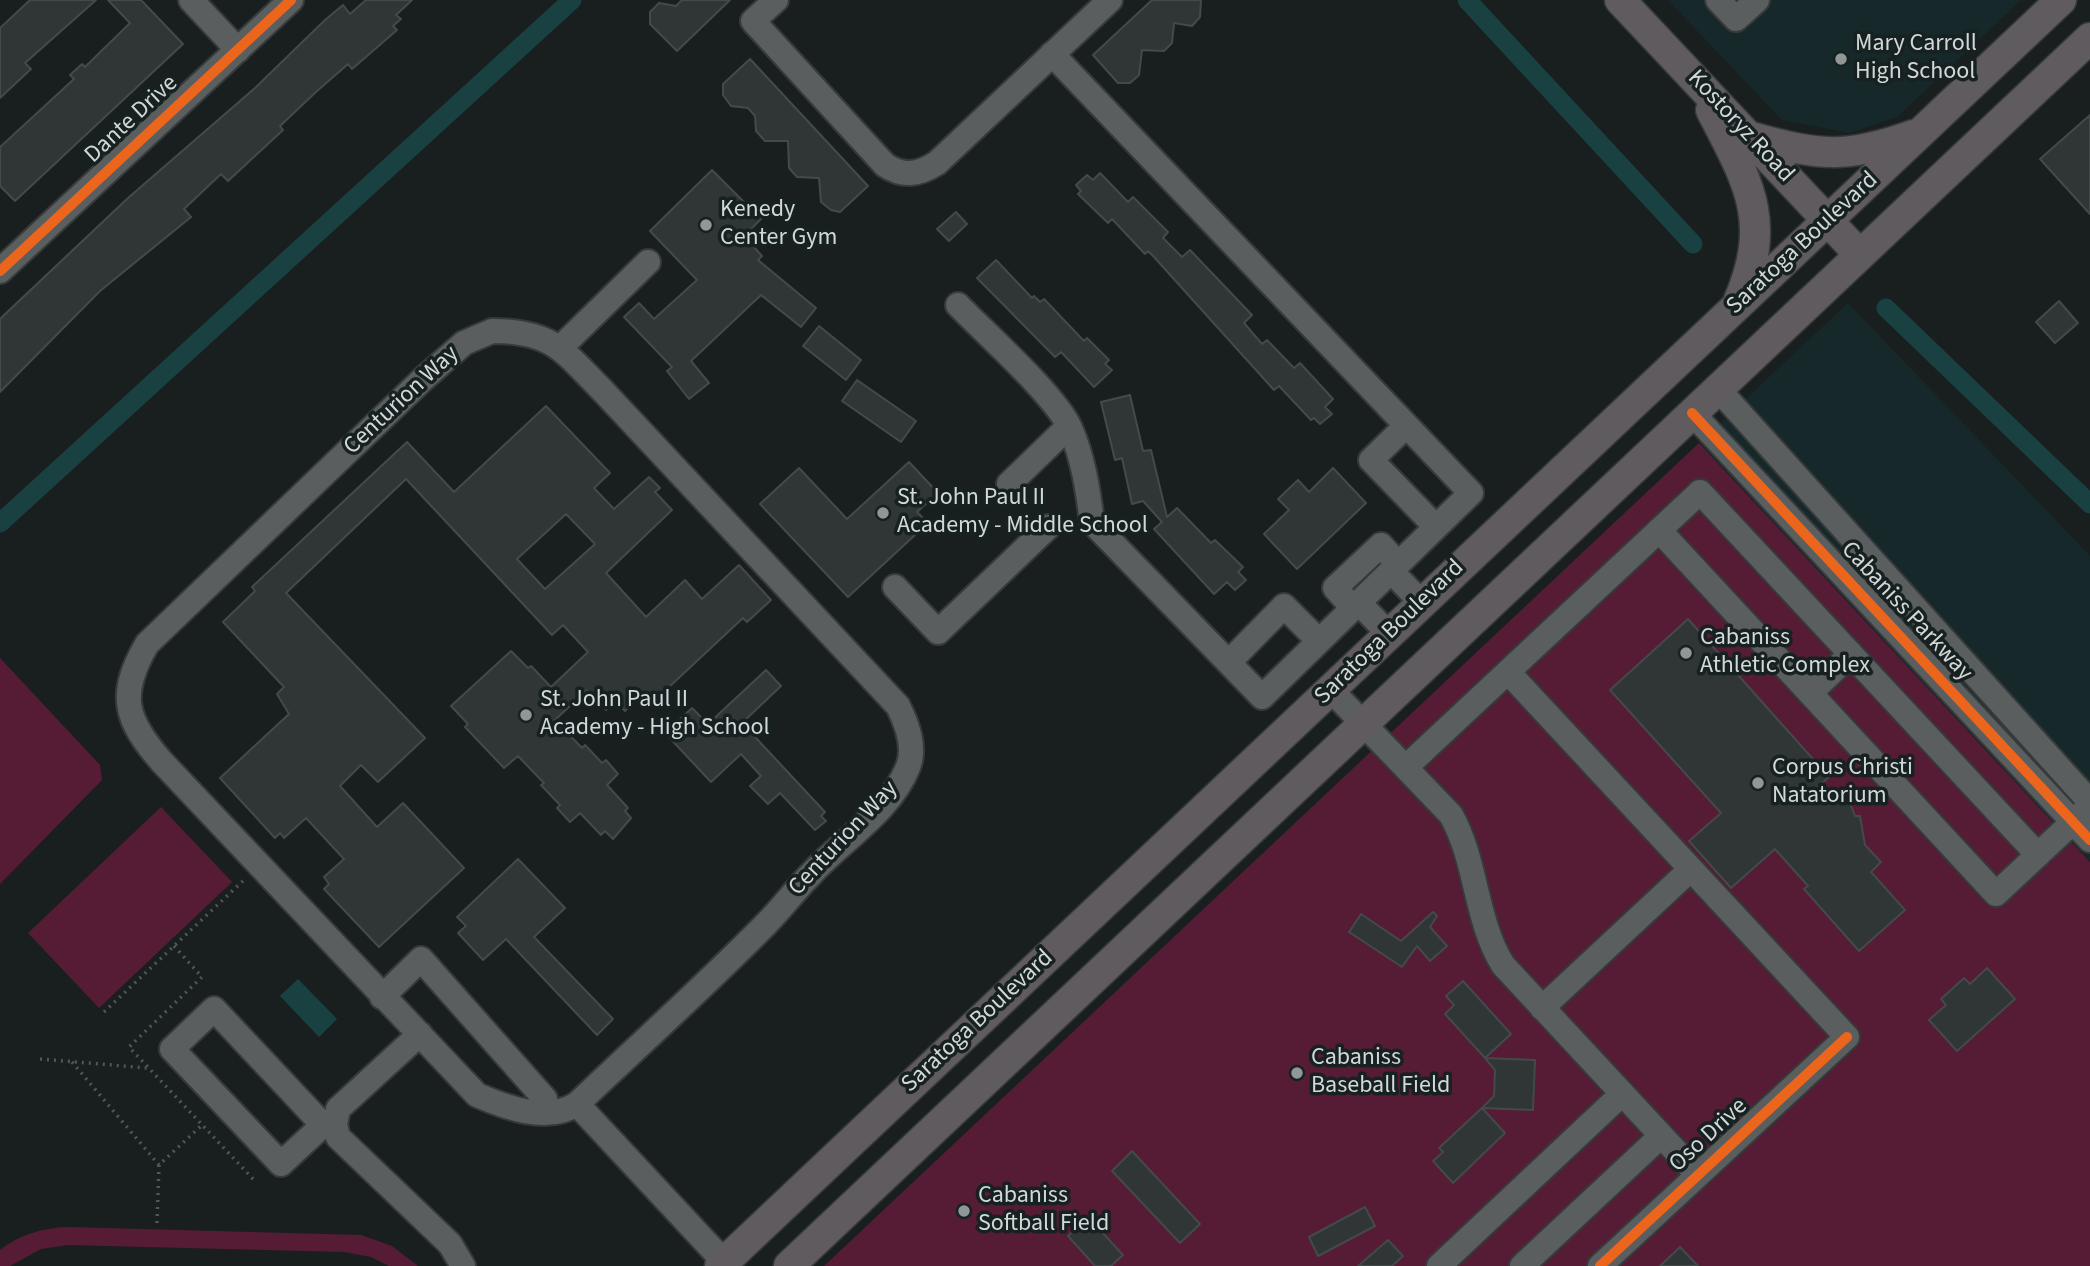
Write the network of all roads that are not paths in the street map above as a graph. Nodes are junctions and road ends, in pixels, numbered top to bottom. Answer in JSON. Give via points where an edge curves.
{"nodes":[{"id":1,"x":191,"y":0,"type":"edge"},
{"id":2,"x":291,"y":0,"type":"edge"},
{"id":3,"x":775,"y":0,"type":"edge"},
{"id":4,"x":1110,"y":0,"type":"edge"},
{"id":5,"x":1620,"y":0,"type":"edge"},
{"id":6,"x":1718,"y":0,"type":"edge"},
{"id":7,"x":1757,"y":0,"type":"edge"},
{"id":8,"x":2062,"y":0,"type":"edge"},
{"id":9,"x":2090,"y":38,"type":"edge"},
{"id":10,"x":238,"y":50,"type":"junction"},
{"id":11,"x":1052,"y":54,"type":"junction"},
{"id":12,"x":1695,"y":79,"type":"junction"},
{"id":13,"x":1923,"y":131,"type":"junction"},
{"id":14,"x":1749,"y":136,"type":"junction"},
{"id":15,"x":1828,"y":220,"type":"junction"},
{"id":16,"x":1860,"y":255,"type":"junction"},
{"id":17,"x":648,"y":262,"type":"dead end"},
{"id":18,"x":0,"y":271,"type":"edge"},
{"id":19,"x":958,"y":306,"type":"dead end"},
{"id":20,"x":1735,"y":309,"type":"junction"},
{"id":21,"x":560,"y":348,"type":"junction"},
{"id":22,"x":1718,"y":389,"type":"junction"},
{"id":23,"x":1692,"y":413,"type":"junction"},
{"id":24,"x":1069,"y":426,"type":"junction"},
{"id":25,"x":1406,"y":426,"type":"junction"},
{"id":26,"x":1009,"y":484,"type":"dead end"},
{"id":27,"x":1048,"y":527,"type":"dead end"},
{"id":28,"x":1436,"y":527,"type":"junction"},
{"id":29,"x":1659,"y":530,"type":"junction"},
{"id":30,"x":1395,"y":567,"type":"junction"},
{"id":31,"x":895,"y":587,"type":"dead end"},
{"id":32,"x":1421,"y":602,"type":"junction"},
{"id":33,"x":1356,"y":605,"type":"junction"},
{"id":34,"x":1388,"y":633,"type":"junction"},
{"id":35,"x":1319,"y":641,"type":"junction"},
{"id":36,"x":1851,"y":654,"type":"junction"},
{"id":37,"x":1229,"y":662,"type":"junction"},
{"id":38,"x":1508,"y":672,"type":"junction"},
{"id":39,"x":1331,"y":690,"type":"junction"},
{"id":40,"x":1810,"y":693,"type":"junction"},
{"id":41,"x":1364,"y":723,"type":"junction"},
{"id":42,"x":1406,"y":767,"type":"junction"},
{"id":43,"x":2086,"y":817,"type":"edge"},
{"id":44,"x":2038,"y":855,"type":"junction"},
{"id":45,"x":1691,"y":869,"type":"junction"},
{"id":46,"x":382,"y":997,"type":"junction"},
{"id":47,"x":1542,"y":1008,"type":"junction"},
{"id":48,"x":420,"y":1034,"type":"junction"},
{"id":49,"x":1622,"y":1094,"type":"junction"},
{"id":50,"x":577,"y":1104,"type":"junction"},
{"id":51,"x":545,"y":1112,"type":"junction"},
{"id":52,"x":329,"y":1125,"type":"junction"},
{"id":53,"x":1661,"y":1136,"type":"junction"},
{"id":54,"x":1698,"y":1175,"type":"junction"},
{"id":55,"x":724,"y":1265,"type":"edge"},
{"id":56,"x":463,"y":1266,"type":"edge"},
{"id":57,"x":789,"y":1266,"type":"edge"},
{"id":58,"x":1439,"y":1266,"type":"edge"},
{"id":59,"x":1522,"y":1266,"type":"edge"},
{"id":60,"x":1600,"y":1266,"type":"edge"}],
"edges":[{"from":1,"to":10,"type":"street"},
{"from":2,"to":10,"type":"street","name":"Dante Drive"},
{"from":3,"to":11,"type":"street","via":[[753,21],[895,172],[924,171],[937,163]]},
{"from":4,"to":11,"type":"street"},
{"from":5,"to":12,"type":"main road","name":"Kostoryz Road"},
{"from":6,"to":7,"type":"street","via":[[1736,19]]},
{"from":8,"to":13,"type":"main road","name":"Saratoga Boulevard"},
{"from":9,"to":16,"type":"main road","name":"Saratoga Boulevard"},
{"from":10,"to":18,"type":"street","name":"Dante Drive"},
{"from":11,"to":25,"type":"street"},
{"from":12,"to":14,"type":"main road","name":"Kostoryz Road"},
{"from":12,"to":20,"type":"main road","via":[[1755,205],[1751,270]]},
{"from":13,"to":14,"type":"main road","via":[[1872,150],[1841,154],[1795,149]]},
{"from":13,"to":15,"type":"main road","name":"Saratoga Boulevard"},
{"from":14,"to":15,"type":"main road","name":"Kostoryz Road"},
{"from":15,"to":16,"type":"main road","name":"Kostoryz Road"},
{"from":15,"to":20,"type":"main road","name":"Saratoga Boulevard"},
{"from":16,"to":22,"type":"main road","name":"Saratoga Boulevard"},
{"from":17,"to":21,"type":"street"},
{"from":19,"to":24,"type":"street"},
{"from":20,"to":32,"type":"main road","name":"Saratoga Boulevard"},
{"from":21,"to":46,"type":"street","name":"Centurion Way","via":[[544,337],[521,331],[492,331],[464,343],[146,644],[135,665],[129,688],[134,726]]},
{"from":21,"to":50,"type":"street","name":"Centurion Way","via":[[898,706],[908,726],[910,747],[909,765],[894,792],[694,996]]},
{"from":22,"to":23,"type":"main road","name":"Saratoga Boulevard"},
{"from":22,"to":43,"type":"street","name":"Cabaniss Parkway"},
{"from":23,"to":41,"type":"main road","name":"Saratoga Boulevard"},
{"from":23,"to":43,"type":"street","name":"Cabaniss Parkway"},
{"from":24,"to":26,"type":"street"},
{"from":24,"to":37,"type":"street","via":[[1085,477],[1092,522]]},
{"from":25,"to":28,"type":"street","via":[[1471,493]]},
{"from":25,"to":28,"type":"street","via":[[1371,460]]},
{"from":27,"to":31,"type":"street","via":[[938,632]]},
{"from":28,"to":30,"type":"street"},
{"from":29,"to":36,"type":"street","via":[[1700,492]]},
{"from":29,"to":38,"type":"street"},
{"from":29,"to":40,"type":"street"},
{"from":30,"to":32,"type":"street"},
{"from":30,"to":33,"type":"street","via":[[1381,545],[1335,588]]},
{"from":32,"to":34,"type":"main road","name":"Saratoga Boulevard"},
{"from":33,"to":34,"type":"street"},
{"from":33,"to":35,"type":"street"},
{"from":34,"to":39,"type":"main road","name":"Saratoga Boulevard"},
{"from":35,"to":37,"type":"street","via":[[1262,696]]},
{"from":35,"to":37,"type":"street","via":[[1284,606]]},
{"from":36,"to":40,"type":"street"},
{"from":36,"to":44,"type":"street"},
{"from":38,"to":42,"type":"street"},
{"from":38,"to":45,"type":"street"},
{"from":39,"to":41,"type":"street"},
{"from":39,"to":55,"type":"main road","name":"Saratoga Boulevard"},
{"from":40,"to":44,"type":"street","via":[[1997,894]]},
{"from":41,"to":42,"type":"street"},
{"from":41,"to":57,"type":"main road","name":"Saratoga Boulevard"},
{"from":42,"to":47,"type":"street","via":[[1451,815],[1461,834],[1497,956]]},
{"from":43,"to":44,"type":"street"},
{"from":45,"to":47,"type":"street"},
{"from":45,"to":54,"type":"street","name":"Oso Drive","via":[[1847,1037]]},
{"from":46,"to":48,"type":"street","name":"Centurion Way"},
{"from":46,"to":51,"type":"street","via":[[421,959],[545,1099]]},
{"from":47,"to":49,"type":"street"},
{"from":48,"to":51,"type":"street","name":"Centurion Way","via":[[477,1095],[505,1107]]},
{"from":48,"to":52,"type":"street","via":[[338,1109]]},
{"from":49,"to":53,"type":"street"},
{"from":49,"to":58,"type":"street"},
{"from":50,"to":51,"type":"street","name":"Centurion Way","via":[[565,1111]]},
{"from":50,"to":55,"type":"street"},
{"from":52,"to":52,"type":"street","via":[[281,1164],[172,1049],[214,1009]]},
{"from":52,"to":56,"type":"street","via":[[450,1244]]},
{"from":53,"to":54,"type":"street"},
{"from":53,"to":59,"type":"street"},
{"from":54,"to":60,"type":"street","name":"Oso Drive"}]}
